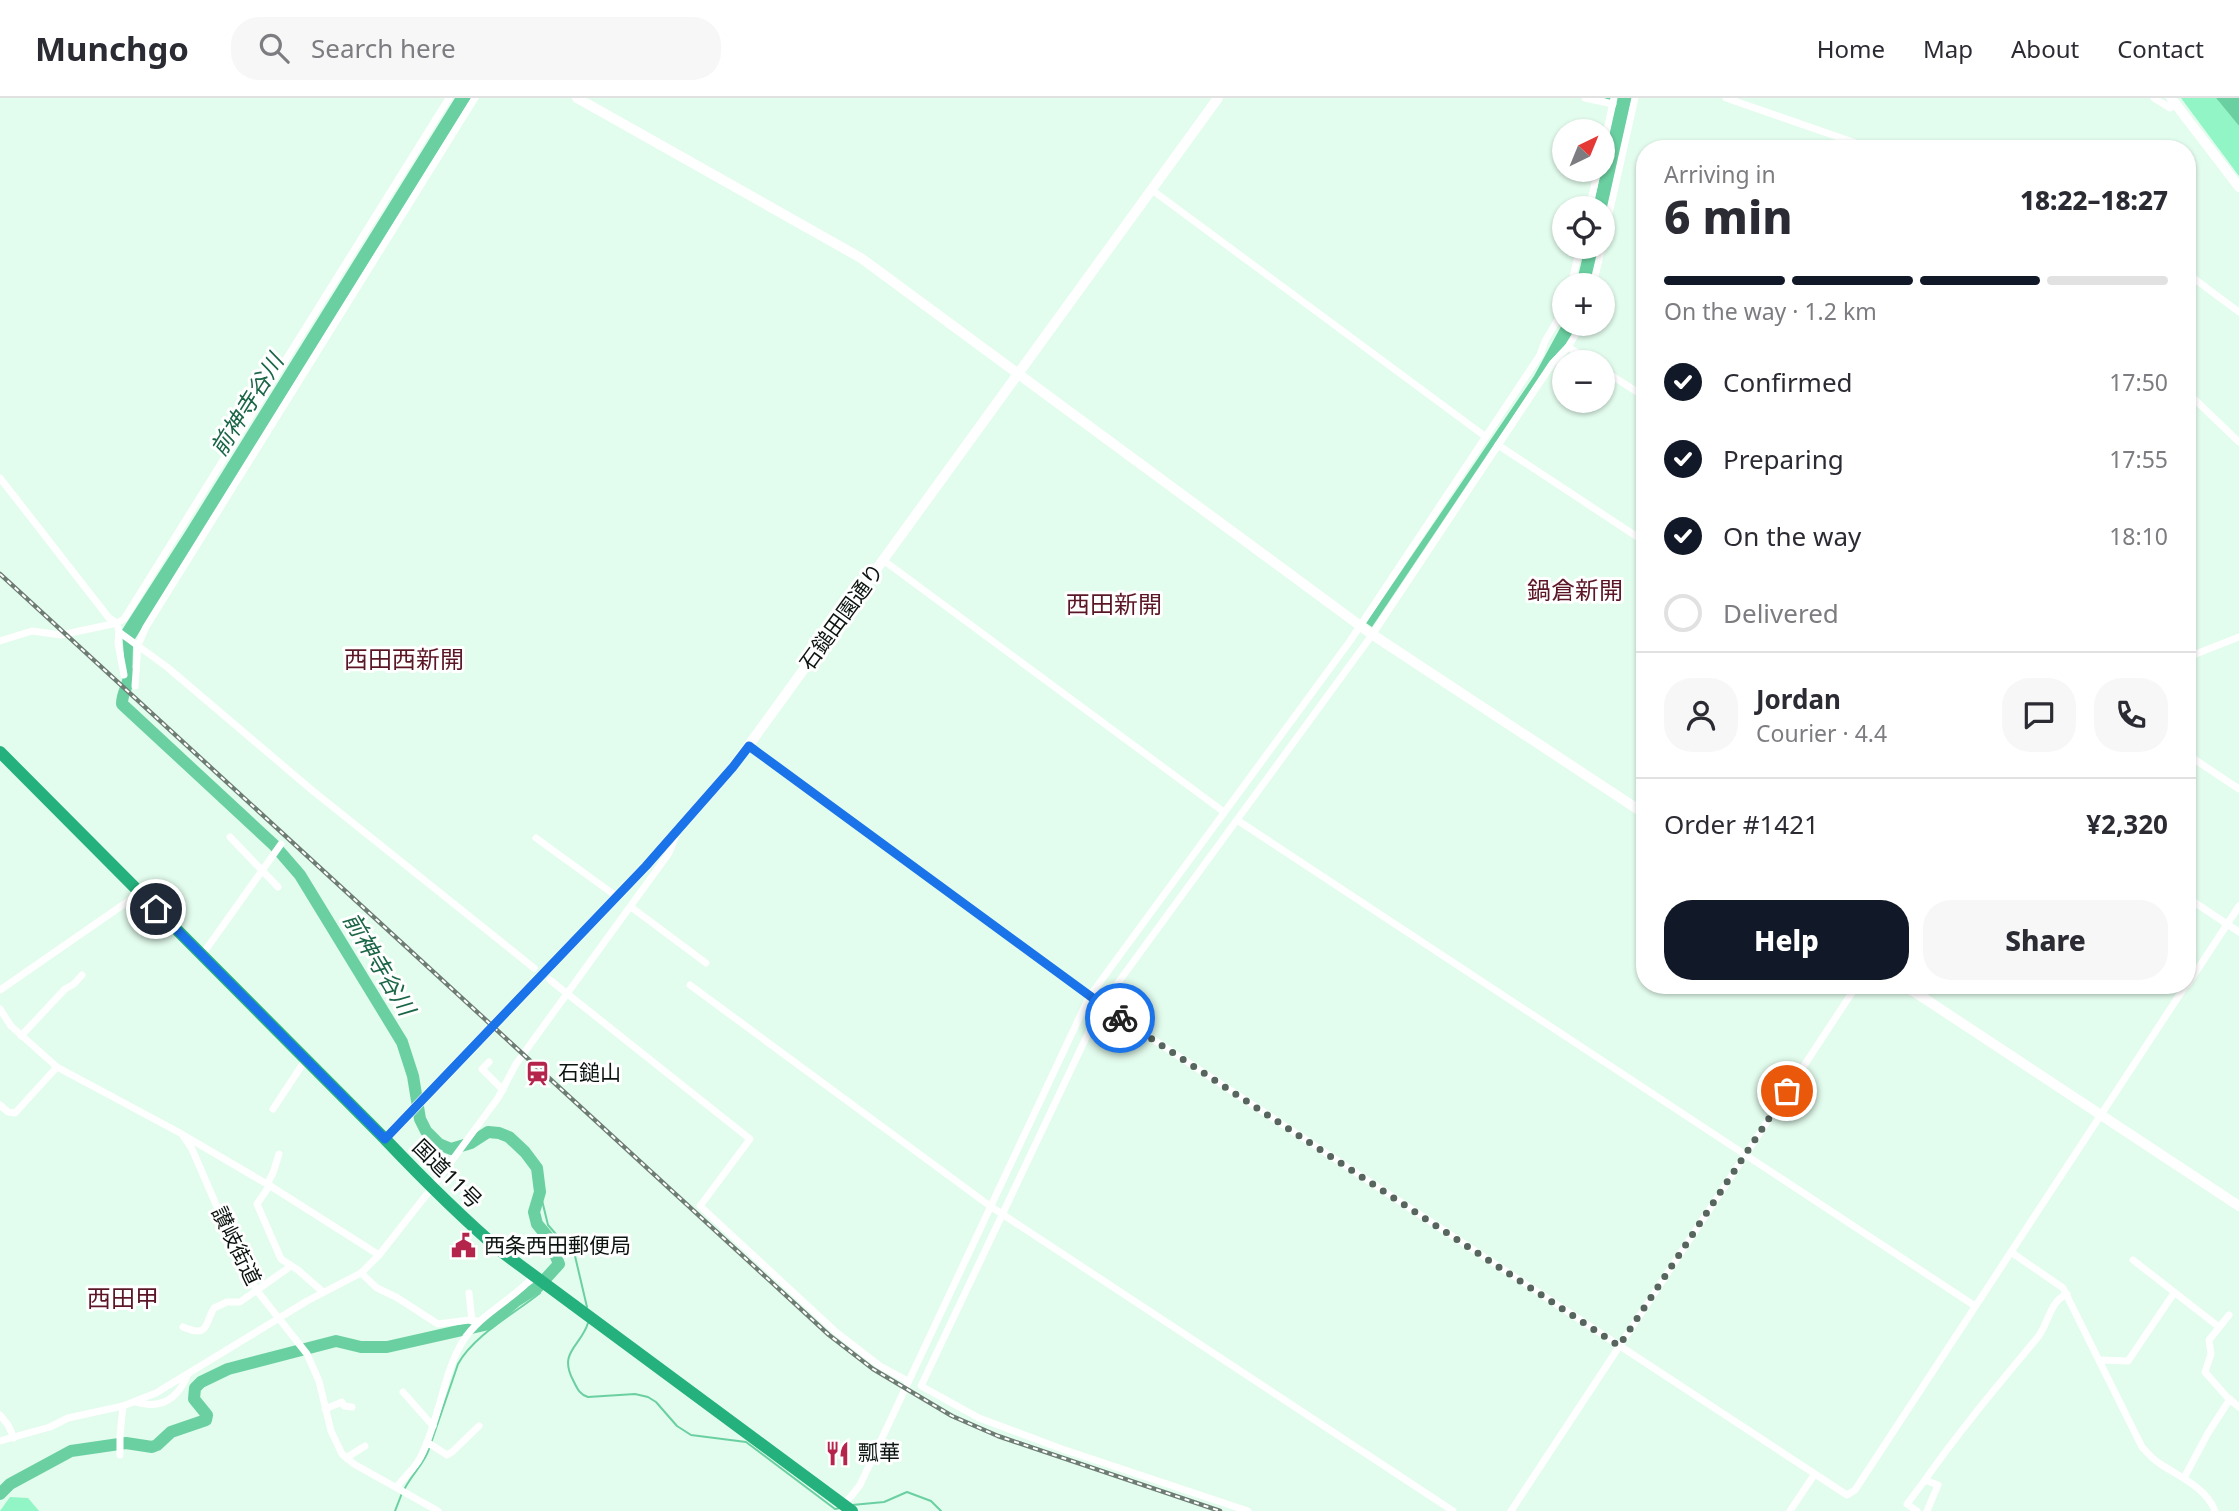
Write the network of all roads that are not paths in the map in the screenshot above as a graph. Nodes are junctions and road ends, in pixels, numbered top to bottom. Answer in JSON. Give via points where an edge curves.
{"nodes":[{"id":1,"x":449,"y":98,"type":"edge"},
{"id":2,"x":475,"y":98,"type":"edge"},
{"id":3,"x":577,"y":98,"type":"edge"},
{"id":4,"x":1219,"y":98,"type":"edge"},
{"id":5,"x":1585,"y":98,"type":"edge"},
{"id":6,"x":1635,"y":98,"type":"edge"},
{"id":7,"x":1726,"y":98,"type":"edge"},
{"id":8,"x":2154,"y":98,"type":"edge"},
{"id":9,"x":1614,"y":101,"type":"edge"},
{"id":10,"x":2174,"y":101,"type":"edge"},
{"id":11,"x":1610,"y":119,"type":"edge"},
{"id":12,"x":1847,"y":140,"type":"edge"},
{"id":13,"x":2239,"y":187,"type":"edge"},
{"id":14,"x":1152,"y":190,"type":"junction"},
{"id":15,"x":1613,"y":196,"type":"edge"},
{"id":16,"x":2196,"y":280,"type":"edge"},
{"id":17,"x":2239,"y":312,"type":"edge"},
{"id":18,"x":1552,"y":329,"type":"edge"},
{"id":19,"x":1575,"y":336,"type":"edge"},
{"id":20,"x":1569,"y":347,"type":"junction"},
{"id":21,"x":1574,"y":350,"type":"edge"},
{"id":22,"x":1018,"y":374,"type":"junction"},
{"id":23,"x":1615,"y":378,"type":"edge"},
{"id":24,"x":1636,"y":391,"type":"edge"},
{"id":25,"x":2196,"y":401,"type":"edge"},
{"id":26,"x":1486,"y":437,"type":"junction"},
{"id":27,"x":2239,"y":442,"type":"edge"},
{"id":28,"x":1498,"y":445,"type":"junction"},
{"id":29,"x":0,"y":478,"type":"edge"},
{"id":30,"x":1636,"y":536,"type":"edge"},
{"id":31,"x":883,"y":560,"type":"junction"},
{"id":32,"x":119,"y":629,"type":"junction"},
{"id":33,"x":1366,"y":630,"type":"junction"},
{"id":34,"x":2239,"y":637,"type":"edge"},
{"id":35,"x":0,"y":640,"type":"edge"},
{"id":36,"x":136,"y":644,"type":"junction"},
{"id":37,"x":2196,"y":654,"type":"edge"},
{"id":38,"x":124,"y":675,"type":"dead end"},
{"id":39,"x":135,"y":686,"type":"dead end"},
{"id":40,"x":749,"y":746,"type":"junction"},
{"id":41,"x":0,"y":752,"type":"edge"},
{"id":42,"x":2196,"y":760,"type":"edge"},
{"id":43,"x":2239,"y":789,"type":"edge"},
{"id":44,"x":1636,"y":808,"type":"edge"},
{"id":45,"x":1224,"y":812,"type":"junction"},
{"id":46,"x":1237,"y":820,"type":"junction"},
{"id":47,"x":678,"y":829,"type":"junction"},
{"id":48,"x":230,"y":837,"type":"dead end"},
{"id":49,"x":536,"y":838,"type":"dead end"},
{"id":50,"x":281,"y":844,"type":"dead end"},
{"id":51,"x":262,"y":872,"type":"junction"},
{"id":52,"x":278,"y":887,"type":"dead end"},
{"id":53,"x":140,"y":893,"type":"junction"},
{"id":54,"x":616,"y":896,"type":"junction"},
{"id":55,"x":2196,"y":903,"type":"edge"},
{"id":56,"x":631,"y":906,"type":"junction"},
{"id":57,"x":2239,"y":906,"type":"edge"},
{"id":58,"x":2227,"y":924,"type":"junction"},
{"id":59,"x":2239,"y":932,"type":"edge"},
{"id":60,"x":202,"y":955,"type":"junction"},
{"id":61,"x":706,"y":962,"type":"dead end"},
{"id":62,"x":534,"y":968,"type":"dead end"},
{"id":63,"x":2196,"y":970,"type":"edge"},
{"id":64,"x":82,"y":975,"type":"dead end"},
{"id":65,"x":550,"y":980,"type":"dead end"},
{"id":66,"x":690,"y":985,"type":"dead end"},
{"id":67,"x":0,"y":990,"type":"edge"},
{"id":68,"x":567,"y":994,"type":"junction"},
{"id":69,"x":1851,"y":994,"type":"edge"},
{"id":70,"x":1918,"y":994,"type":"edge"},
{"id":71,"x":2180,"y":994,"type":"edge"},
{"id":72,"x":1090,"y":998,"type":"junction"},
{"id":73,"x":1100,"y":1005,"type":"junction"},
{"id":74,"x":0,"y":1009,"type":"edge"},
{"id":75,"x":22,"y":1036,"type":"junction"},
{"id":76,"x":306,"y":1059,"type":"junction"},
{"id":77,"x":489,"y":1062,"type":"dead end"},
{"id":78,"x":57,"y":1066,"type":"junction"},
{"id":79,"x":503,"y":1090,"type":"junction"},
{"id":80,"x":0,"y":1105,"type":"edge"},
{"id":81,"x":273,"y":1109,"type":"dead end"},
{"id":82,"x":2101,"y":1115,"type":"junction"},
{"id":83,"x":181,"y":1134,"type":"junction"},
{"id":84,"x":385,"y":1139,"type":"junction"},
{"id":85,"x":279,"y":1154,"type":"dead end"},
{"id":86,"x":1745,"y":1155,"type":"junction"},
{"id":87,"x":268,"y":1184,"type":"junction"},
{"id":88,"x":431,"y":1189,"type":"junction"},
{"id":89,"x":2239,"y":1206,"type":"edge"},
{"id":90,"x":996,"y":1210,"type":"junction"},
{"id":91,"x":2011,"y":1252,"type":"junction"},
{"id":92,"x":379,"y":1255,"type":"junction"},
{"id":93,"x":2133,"y":1260,"type":"dead end"},
{"id":94,"x":291,"y":1266,"type":"junction"},
{"id":95,"x":361,"y":1273,"type":"junction"},
{"id":96,"x":534,"y":1275,"type":"junction"},
{"id":97,"x":257,"y":1290,"type":"junction"},
{"id":98,"x":323,"y":1292,"type":"junction"},
{"id":99,"x":469,"y":1293,"type":"dead end"},
{"id":100,"x":2174,"y":1293,"type":"junction"},
{"id":101,"x":2067,"y":1294,"type":"junction"},
{"id":102,"x":1975,"y":1306,"type":"junction"},
{"id":103,"x":2229,"y":1315,"type":"dead end"},
{"id":104,"x":279,"y":1319,"type":"junction"},
{"id":105,"x":475,"y":1321,"type":"junction"},
{"id":106,"x":183,"y":1327,"type":"dead end"},
{"id":107,"x":2219,"y":1327,"type":"junction"},
{"id":108,"x":1619,"y":1346,"type":"junction"},
{"id":109,"x":2099,"y":1360,"type":"junction"},
{"id":110,"x":188,"y":1373,"type":"junction"},
{"id":111,"x":908,"y":1381,"type":"junction"},
{"id":112,"x":403,"y":1392,"type":"dead end"},
{"id":113,"x":2230,"y":1399,"type":"junction"},
{"id":114,"x":134,"y":1402,"type":"junction"},
{"id":115,"x":123,"y":1406,"type":"junction"},
{"id":116,"x":2239,"y":1407,"type":"edge"},
{"id":117,"x":352,"y":1408,"type":"dead end"},
{"id":118,"x":325,"y":1409,"type":"junction"},
{"id":119,"x":0,"y":1415,"type":"edge"},
{"id":120,"x":433,"y":1426,"type":"junction"},
{"id":121,"x":479,"y":1426,"type":"dead end"},
{"id":122,"x":13,"y":1438,"type":"junction"},
{"id":123,"x":0,"y":1441,"type":"edge"},
{"id":124,"x":429,"y":1445,"type":"junction"},
{"id":125,"x":365,"y":1446,"type":"dead end"},
{"id":126,"x":120,"y":1455,"type":"dead end"},
{"id":127,"x":346,"y":1458,"type":"junction"},
{"id":128,"x":1814,"y":1475,"type":"junction"},
{"id":129,"x":2184,"y":1478,"type":"junction"},
{"id":130,"x":1925,"y":1480,"type":"junction"},
{"id":131,"x":401,"y":1490,"type":"junction"},
{"id":132,"x":848,"y":1508,"type":"edge"},
{"id":133,"x":438,"y":1511,"type":"edge"},
{"id":134,"x":1248,"y":1511,"type":"edge"},
{"id":135,"x":1453,"y":1511,"type":"edge"},
{"id":136,"x":1511,"y":1511,"type":"edge"},
{"id":137,"x":1790,"y":1511,"type":"edge"},
{"id":138,"x":1917,"y":1511,"type":"edge"},
{"id":139,"x":1927,"y":1511,"type":"edge"},
{"id":140,"x":2215,"y":1511,"type":"edge"}],
"edges":[{"from":1,"to":32,"type":"street"},
{"from":2,"to":36,"type":"street"},
{"from":3,"to":22,"type":"street","via":[[861,258]]},
{"from":4,"to":14,"type":"street","name":"石鎚田園通り"},
{"from":5,"to":9,"type":"street"},
{"from":6,"to":15,"type":"street"},
{"from":7,"to":12,"type":"street"},
{"from":8,"to":10,"type":"street","via":[[2170,108]]},
{"from":9,"to":11,"type":"street"},
{"from":10,"to":13,"type":"street"},
{"from":14,"to":22,"type":"street","name":"石鎚田園通り"},
{"from":14,"to":26,"type":"street"},
{"from":16,"to":17,"type":"street"},
{"from":18,"to":26,"type":"street"},
{"from":19,"to":20,"type":"street"},
{"from":20,"to":21,"type":"street"},
{"from":20,"to":28,"type":"street","via":[[1552,364]]},
{"from":22,"to":31,"type":"street","name":"石鎚田園通り"},
{"from":22,"to":33,"type":"street"},
{"from":23,"to":24,"type":"street"},
{"from":25,"to":27,"type":"street"},
{"from":26,"to":33,"type":"street"},
{"from":28,"to":30,"type":"street"},
{"from":28,"to":33,"type":"street"},
{"from":29,"to":32,"type":"street"},
{"from":31,"to":40,"type":"street","name":"石鎚田園通り"},
{"from":31,"to":45,"type":"street"},
{"from":32,"to":35,"type":"street","via":[[61,635],[32,631]]},
{"from":32,"to":36,"type":"street"},
{"from":32,"to":38,"type":"street"},
{"from":33,"to":44,"type":"street"},
{"from":33,"to":45,"type":"street"},
{"from":33,"to":46,"type":"street"},
{"from":34,"to":37,"type":"street"},
{"from":36,"to":39,"type":"street"},
{"from":36,"to":62,"type":"street"},
{"from":40,"to":47,"type":"street","name":"石鎚田園通り"},
{"from":40,"to":72,"type":"street"},
{"from":41,"to":53,"type":"highway","name":"国道11号"},
{"from":42,"to":43,"type":"street"},
{"from":45,"to":72,"type":"street"},
{"from":46,"to":73,"type":"street"},
{"from":46,"to":86,"type":"street"},
{"from":47,"to":54,"type":"street","name":"石鎚田園通り"},
{"from":47,"to":56,"type":"street","via":[[669,853]]},
{"from":48,"to":51,"type":"street"},
{"from":49,"to":54,"type":"street"},
{"from":50,"to":51,"type":"street"},
{"from":51,"to":52,"type":"street"},
{"from":51,"to":60,"type":"street"},
{"from":53,"to":60,"type":"highway","name":"国道11号"},
{"from":53,"to":67,"type":"street"},
{"from":54,"to":84,"type":"street","name":"石鎚田園通り"},
{"from":55,"to":58,"type":"street"},
{"from":56,"to":61,"type":"street"},
{"from":56,"to":68,"type":"street"},
{"from":57,"to":58,"type":"street"},
{"from":58,"to":59,"type":"street"},
{"from":58,"to":63,"type":"street"},
{"from":60,"to":76,"type":"highway","name":"国道11号"},
{"from":64,"to":75,"type":"street"},
{"from":65,"to":68,"type":"street"},
{"from":66,"to":90,"type":"street"},
{"from":68,"to":79,"type":"street","via":[[516,1064]]},
{"from":68,"to":111,"type":"street","via":[[750,1139],[700,1206],[836,1332]]},
{"from":69,"to":86,"type":"street"},
{"from":70,"to":82,"type":"street"},
{"from":71,"to":82,"type":"street"},
{"from":72,"to":73,"type":"street"},
{"from":72,"to":90,"type":"street"},
{"from":73,"to":90,"type":"street"},
{"from":73,"to":108,"type":"street"},
{"from":74,"to":75,"type":"street"},
{"from":75,"to":78,"type":"street"},
{"from":76,"to":81,"type":"street"},
{"from":76,"to":84,"type":"highway","name":"国道11号"},
{"from":77,"to":79,"type":"street","via":[[482,1069]]},
{"from":78,"to":80,"type":"street","via":[[15,1113]]},
{"from":78,"to":83,"type":"street"},
{"from":79,"to":88,"type":"street"},
{"from":82,"to":89,"type":"street"},
{"from":82,"to":91,"type":"street"},
{"from":83,"to":87,"type":"street"},
{"from":83,"to":97,"type":"street","name":"讃岐街道"},
{"from":84,"to":88,"type":"highway","name":"国道11号"},
{"from":85,"to":87,"type":"street"},
{"from":86,"to":102,"type":"street"},
{"from":86,"to":108,"type":"street"},
{"from":87,"to":92,"type":"street"},
{"from":87,"to":94,"type":"street","via":[[257,1204],[281,1259]]},
{"from":88,"to":92,"type":"street"},
{"from":88,"to":96,"type":"highway","name":"国道11号"},
{"from":90,"to":111,"type":"street"},
{"from":90,"to":134,"type":"street","via":[[921,1386],[1002,1426]]},
{"from":90,"to":135,"type":"street"},
{"from":91,"to":101,"type":"street"},
{"from":91,"to":102,"type":"street"},
{"from":92,"to":95,"type":"street"},
{"from":93,"to":100,"type":"street"},
{"from":94,"to":97,"type":"street"},
{"from":94,"to":98,"type":"street"},
{"from":95,"to":98,"type":"street"},
{"from":95,"to":105,"type":"street","via":[[438,1324]]},
{"from":96,"to":105,"type":"street"},
{"from":96,"to":132,"type":"highway","name":"国道11号"},
{"from":97,"to":104,"type":"street","name":"讃岐街道"},
{"from":97,"to":106,"type":"street","via":[[240,1302],[214,1308],[204,1330]]},
{"from":98,"to":104,"type":"street"},
{"from":99,"to":105,"type":"street"},
{"from":100,"to":107,"type":"street"},
{"from":100,"to":109,"type":"street","via":[[2128,1361]]},
{"from":101,"to":109,"type":"street"},
{"from":101,"to":130,"type":"street","via":[[2056,1302],[2045,1328]]},
{"from":102,"to":128,"type":"street","via":[[1854,1490],[1841,1493]]},
{"from":103,"to":107,"type":"street"},
{"from":104,"to":110,"type":"street"},
{"from":104,"to":118,"type":"street","name":"讃岐街道","via":[[304,1351],[319,1381]]},
{"from":105,"to":120,"type":"street","via":[[454,1359]]},
{"from":107,"to":113,"type":"street","via":[[2209,1340],[2211,1354],[2205,1371]]},
{"from":108,"to":128,"type":"street"},
{"from":108,"to":136,"type":"street"},
{"from":109,"to":129,"type":"street","via":[[2142,1447]]},
{"from":110,"to":114,"type":"street"},
{"from":110,"to":114,"type":"street","via":[[183,1388],[167,1400],[153,1405]]},
{"from":111,"to":132,"type":"street"},
{"from":112,"to":120,"type":"street"},
{"from":113,"to":116,"type":"street"},
{"from":113,"to":129,"type":"street"},
{"from":114,"to":115,"type":"street"},
{"from":115,"to":122,"type":"street","via":[[68,1418]]},
{"from":115,"to":126,"type":"street"},
{"from":117,"to":118,"type":"street","via":[[342,1402]]},
{"from":118,"to":127,"type":"street","name":"讃岐街道"},
{"from":119,"to":122,"type":"street"},
{"from":120,"to":124,"type":"street"},
{"from":121,"to":124,"type":"street","via":[[452,1452],[443,1454]]},
{"from":122,"to":123,"type":"street"},
{"from":124,"to":131,"type":"street"},
{"from":125,"to":127,"type":"street"},
{"from":127,"to":131,"type":"street"},
{"from":128,"to":137,"type":"street"},
{"from":129,"to":140,"type":"street"},
{"from":130,"to":138,"type":"street","via":[[1907,1504]]},
{"from":130,"to":139,"type":"street","via":[[1938,1485]]},
{"from":131,"to":133,"type":"street"}]}
